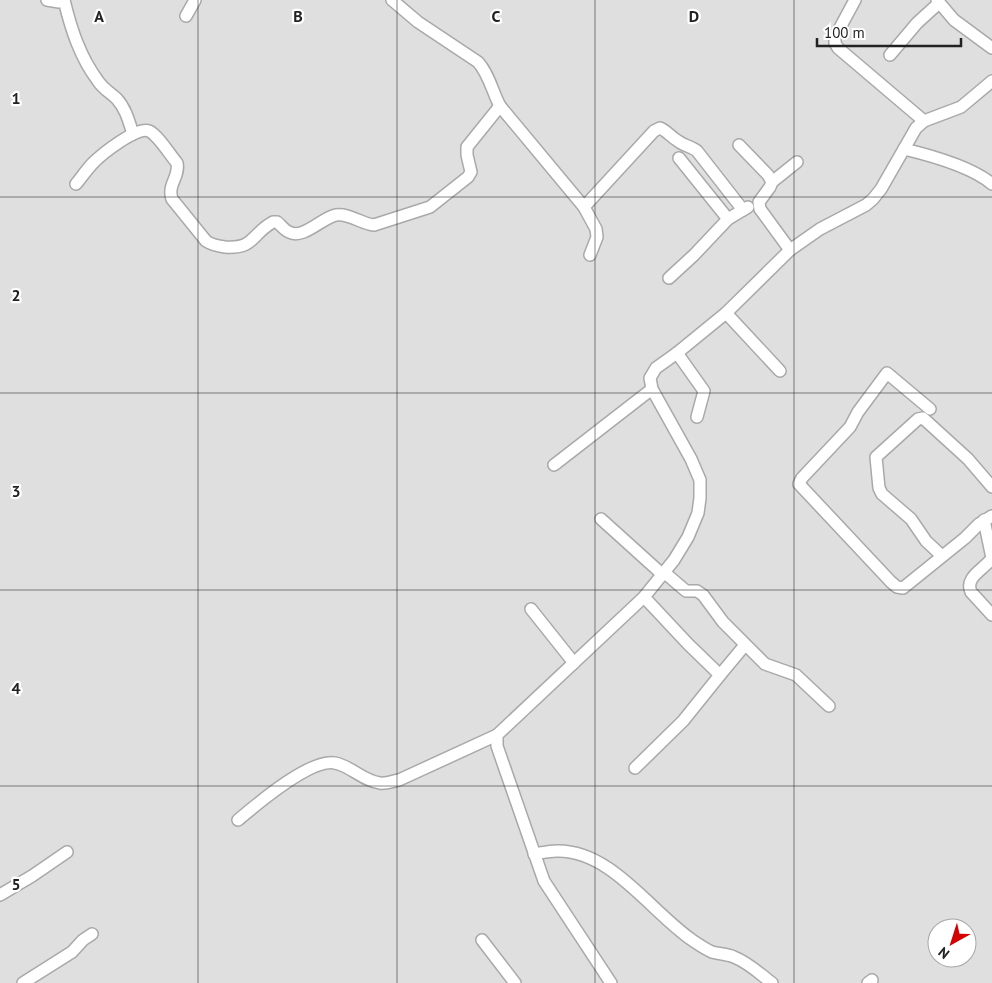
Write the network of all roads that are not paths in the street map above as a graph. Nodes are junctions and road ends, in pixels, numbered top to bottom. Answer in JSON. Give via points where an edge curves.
{"nodes":[{"id":1,"x":47,"y":0,"type":"edge"},
{"id":2,"x":64,"y":0,"type":"edge"},
{"id":3,"x":195,"y":0,"type":"edge"},
{"id":4,"x":392,"y":0,"type":"edge"},
{"id":5,"x":855,"y":0,"type":"edge"},
{"id":6,"x":938,"y":2,"type":"edge"},
{"id":7,"x":186,"y":16,"type":"dead end"},
{"id":8,"x":992,"y":48,"type":"edge"},
{"id":9,"x":890,"y":55,"type":"dead end"},
{"id":10,"x":992,"y":81,"type":"edge"},
{"id":11,"x":500,"y":106,"type":"junction"},
{"id":12,"x":924,"y":120,"type":"junction"},
{"id":13,"x":133,"y":134,"type":"junction"},
{"id":14,"x":739,"y":145,"type":"dead end"},
{"id":15,"x":904,"y":149,"type":"junction"},
{"id":16,"x":679,"y":158,"type":"dead end"},
{"id":17,"x":797,"y":162,"type":"dead end"},
{"id":18,"x":772,"y":182,"type":"junction"},
{"id":19,"x":76,"y":184,"type":"dead end"},
{"id":20,"x":992,"y":184,"type":"edge"},
{"id":21,"x":759,"y":202,"type":"junction"},
{"id":22,"x":584,"y":207,"type":"junction"},
{"id":23,"x":743,"y":210,"type":"junction"},
{"id":24,"x":728,"y":219,"type":"junction"},
{"id":25,"x":790,"y":250,"type":"junction"},
{"id":26,"x":590,"y":255,"type":"dead end"},
{"id":27,"x":669,"y":278,"type":"dead end"},
{"id":28,"x":726,"y":313,"type":"junction"},
{"id":29,"x":677,"y":354,"type":"junction"},
{"id":30,"x":780,"y":370,"type":"dead end"},
{"id":31,"x":652,"y":389,"type":"junction"},
{"id":32,"x":930,"y":409,"type":"dead end"},
{"id":33,"x":697,"y":417,"type":"dead end"},
{"id":34,"x":554,"y":465,"type":"dead end"},
{"id":35,"x":992,"y":487,"type":"edge"},
{"id":36,"x":988,"y":518,"type":"edge"},
{"id":37,"x":601,"y":519,"type":"dead end"},
{"id":38,"x":942,"y":556,"type":"junction"},
{"id":39,"x":664,"y":574,"type":"junction"},
{"id":40,"x":644,"y":596,"type":"junction"},
{"id":41,"x":531,"y":609,"type":"dead end"},
{"id":42,"x":992,"y":615,"type":"edge"},
{"id":43,"x":745,"y":645,"type":"junction"},
{"id":44,"x":574,"y":663,"type":"junction"},
{"id":45,"x":720,"y":675,"type":"junction"},
{"id":46,"x":829,"y":706,"type":"dead end"},
{"id":47,"x":497,"y":735,"type":"junction"},
{"id":48,"x":635,"y":768,"type":"dead end"},
{"id":49,"x":238,"y":820,"type":"dead end"},
{"id":50,"x":66,"y":852,"type":"dead end"},
{"id":51,"x":534,"y":854,"type":"junction"},
{"id":52,"x":0,"y":895,"type":"edge"},
{"id":53,"x":92,"y":934,"type":"dead end"},
{"id":54,"x":482,"y":940,"type":"dead end"},
{"id":55,"x":23,"y":983,"type":"edge"},
{"id":56,"x":514,"y":983,"type":"edge"},
{"id":57,"x":610,"y":983,"type":"edge"},
{"id":58,"x":772,"y":983,"type":"edge"}],
"edges":[{"from":1,"to":2,"type":"street"},
{"from":2,"to":13,"type":"street","via":[[72,33],[86,62],[97,81],[119,101]]},
{"from":3,"to":7,"type":"street"},
{"from":4,"to":11,"type":"street","via":[[418,22],[478,62]]},
{"from":5,"to":12,"type":"street","via":[[835,37],[835,43]]},
{"from":6,"to":8,"type":"street","via":[[954,20]]},
{"from":6,"to":9,"type":"street"},
{"from":10,"to":12,"type":"street","via":[[961,107]]},
{"from":11,"to":13,"type":"street","via":[[467,147],[471,172],[468,178],[430,207],[374,225],[338,214],[294,234],[273,222],[239,248],[211,245],[206,241],[172,199],[170,186],[177,163],[148,130]]},
{"from":11,"to":22,"type":"street"},
{"from":12,"to":15,"type":"street"},
{"from":13,"to":19,"type":"street","via":[[100,157]]},
{"from":14,"to":18,"type":"street"},
{"from":15,"to":20,"type":"street","via":[[935,157],[980,175]]},
{"from":15,"to":25,"type":"street","via":[[873,199]]},
{"from":16,"to":24,"type":"street"},
{"from":17,"to":18,"type":"street"},
{"from":18,"to":21,"type":"street"},
{"from":21,"to":23,"type":"street"},
{"from":21,"to":25,"type":"street","via":[[760,209]]},
{"from":22,"to":23,"type":"street","via":[[660,128],[697,151]]},
{"from":22,"to":26,"type":"street","via":[[597,236]]},
{"from":23,"to":24,"type":"street"},
{"from":24,"to":27,"type":"street"},
{"from":25,"to":28,"type":"street"},
{"from":28,"to":29,"type":"street"},
{"from":28,"to":30,"type":"street"},
{"from":29,"to":31,"type":"street","via":[[656,368],[650,378]]},
{"from":29,"to":33,"type":"street","via":[[704,391]]},
{"from":31,"to":34,"type":"street"},
{"from":31,"to":39,"type":"street","via":[[700,480],[698,513],[688,537]]},
{"from":32,"to":38,"type":"street","via":[[887,373],[850,427],[799,484],[897,587],[908,585]]},
{"from":35,"to":38,"type":"street","via":[[968,459],[923,418],[876,457],[882,494],[911,519],[926,541]]},
{"from":36,"to":38,"type":"street"},
{"from":36,"to":42,"type":"street","via":[[992,558],[972,579],[969,588]]},
{"from":37,"to":39,"type":"street"},
{"from":39,"to":40,"type":"street"},
{"from":39,"to":43,"type":"street","via":[[686,591],[700,592],[722,622]]},
{"from":40,"to":44,"type":"street"},
{"from":40,"to":45,"type":"street"},
{"from":41,"to":44,"type":"street"},
{"from":43,"to":45,"type":"street"},
{"from":43,"to":46,"type":"street","via":[[770,667],[796,675]]},
{"from":44,"to":47,"type":"street"},
{"from":45,"to":48,"type":"street","via":[[683,721]]},
{"from":47,"to":49,"type":"street","via":[[399,780],[381,783],[367,780],[345,766],[334,763],[315,765],[265,797]]},
{"from":47,"to":51,"type":"street"},
{"from":50,"to":52,"type":"street"},
{"from":51,"to":57,"type":"street","via":[[544,881]]},
{"from":51,"to":58,"type":"street","via":[[557,851],[601,863],[618,874],[691,939],[712,952],[747,963]]},
{"from":53,"to":55,"type":"street","via":[[72,952]]},
{"from":54,"to":56,"type":"street"}]}
